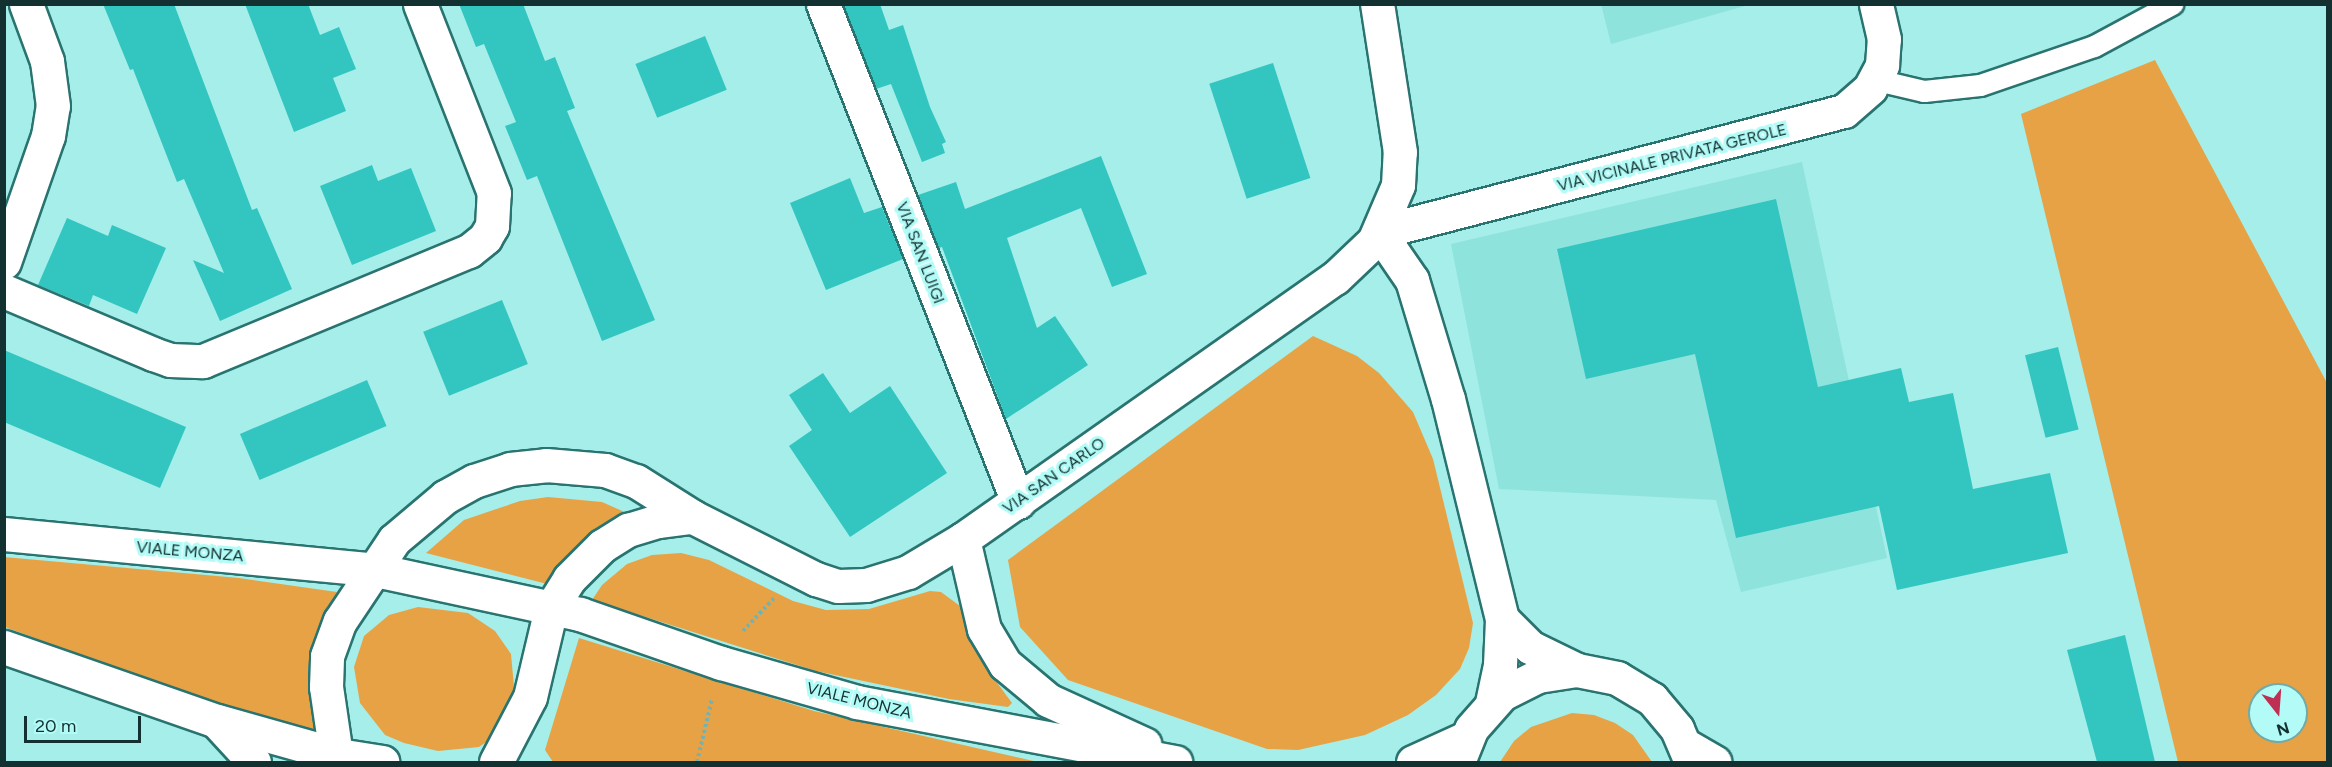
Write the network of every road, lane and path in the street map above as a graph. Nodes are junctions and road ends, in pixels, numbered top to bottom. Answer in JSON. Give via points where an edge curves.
{"nodes":[{"id":1,"x":26,"y":4,"type":"edge"},
{"id":2,"x":420,"y":4,"type":"edge"},
{"id":3,"x":823,"y":4,"type":"edge"},
{"id":4,"x":1377,"y":4,"type":"edge"},
{"id":5,"x":1876,"y":4,"type":"edge"},
{"id":6,"x":2172,"y":4,"type":"edge"},
{"id":7,"x":1876,"y":80,"type":"junction"},
{"id":8,"x":1379,"y":232,"type":"junction"},
{"id":9,"x":4,"y":261,"type":"edge"},
{"id":10,"x":4,"y":291,"type":"edge"},
{"id":11,"x":1018,"y":502,"type":"junction"},
{"id":12,"x":693,"y":517,"type":"junction"},
{"id":13,"x":4,"y":534,"type":"edge"},
{"id":14,"x":963,"y":539,"type":"junction"},
{"id":15,"x":376,"y":570,"type":"junction"},
{"id":16,"x":551,"y":608,"type":"junction"},
{"id":17,"x":1502,"y":619,"type":"junction"},
{"id":18,"x":4,"y":647,"type":"edge"},
{"id":19,"x":1577,"y":670,"type":"junction"},
{"id":20,"x":1492,"y":703,"type":"junction"},
{"id":21,"x":217,"y":722,"type":"junction"},
{"id":22,"x":1462,"y":750,"type":"edge"},
{"id":23,"x":1688,"y":754,"type":"edge"},
{"id":24,"x":338,"y":759,"type":"edge"},
{"id":25,"x":254,"y":762,"type":"edge"},
{"id":26,"x":382,"y":762,"type":"edge"},
{"id":27,"x":496,"y":762,"type":"edge"},
{"id":28,"x":1175,"y":762,"type":"edge"},
{"id":29,"x":1187,"y":762,"type":"edge"},
{"id":30,"x":1413,"y":762,"type":"edge"},
{"id":31,"x":1714,"y":762,"type":"edge"}],
"edges":[{"from":1,"to":9,"type":"street","via":[[47,62],[52,106],[48,136]]},
{"from":2,"to":10,"type":"street","via":[[494,193],[492,226],[469,251],[203,361],[170,360]]},
{"from":3,"to":11,"type":"street","name":"VIA SAN LUIGI"},
{"from":4,"to":8,"type":"street","name":"VIA SAN CARLO","via":[[1400,152],[1395,195]]},
{"from":5,"to":7,"type":"street","name":"VIA VICINALE PRIVATA GEROLE","via":[[1885,47]]},
{"from":6,"to":7,"type":"lane","via":[[2094,46],[1980,85],[1924,91]]},
{"from":7,"to":8,"type":"street","name":"VIA VICINALE PRIVATA GEROLE","via":[[1853,106],[1823,120]]},
{"from":8,"to":11,"type":"street","name":"VIA SAN CARLO","via":[[1335,278]]},
{"from":8,"to":17,"type":"street","via":[[1412,280],[1448,399]]},
{"from":11,"to":14,"type":"street","name":"VIA SAN CARLO"},
{"from":12,"to":14,"type":"street","name":"VIA SAN CARLO","via":[[816,579],[838,586],[866,585],[908,572]]},
{"from":12,"to":15,"type":"street","name":"VIA SAN CARLO","via":[[636,481],[605,470],[561,464],[510,469],[464,486],[425,512],[394,540]]},
{"from":12,"to":16,"type":"street","via":[[647,524],[614,538],[569,579]]},
{"from":13,"to":15,"type":"street","name":"VIALE MONZA"},
{"from":14,"to":29,"type":"street","via":[[984,629],[1016,676],[1074,714]]},
{"from":15,"to":16,"type":"street","name":"VIALE MONZA"},
{"from":15,"to":24,"type":"street","via":[[340,621],[327,656],[326,687]]},
{"from":16,"to":27,"type":"street","via":[[530,698]]},
{"from":16,"to":28,"type":"street","name":"VIALE MONZA","via":[[857,702]]},
{"from":17,"to":19,"type":"street","via":[[1530,647]]},
{"from":17,"to":20,"type":"street","via":[[1500,665]]},
{"from":18,"to":21,"type":"street"},
{"from":19,"to":20,"type":"street","via":[[1525,681]]},
{"from":19,"to":23,"type":"street","via":[[1611,676],[1641,690],[1670,718]]},
{"from":20,"to":22,"type":"street"},
{"from":21,"to":24,"type":"street"},
{"from":21,"to":25,"type":"street"},
{"from":22,"to":30,"type":"street"},
{"from":23,"to":31,"type":"street"},
{"from":24,"to":26,"type":"street"}]}
